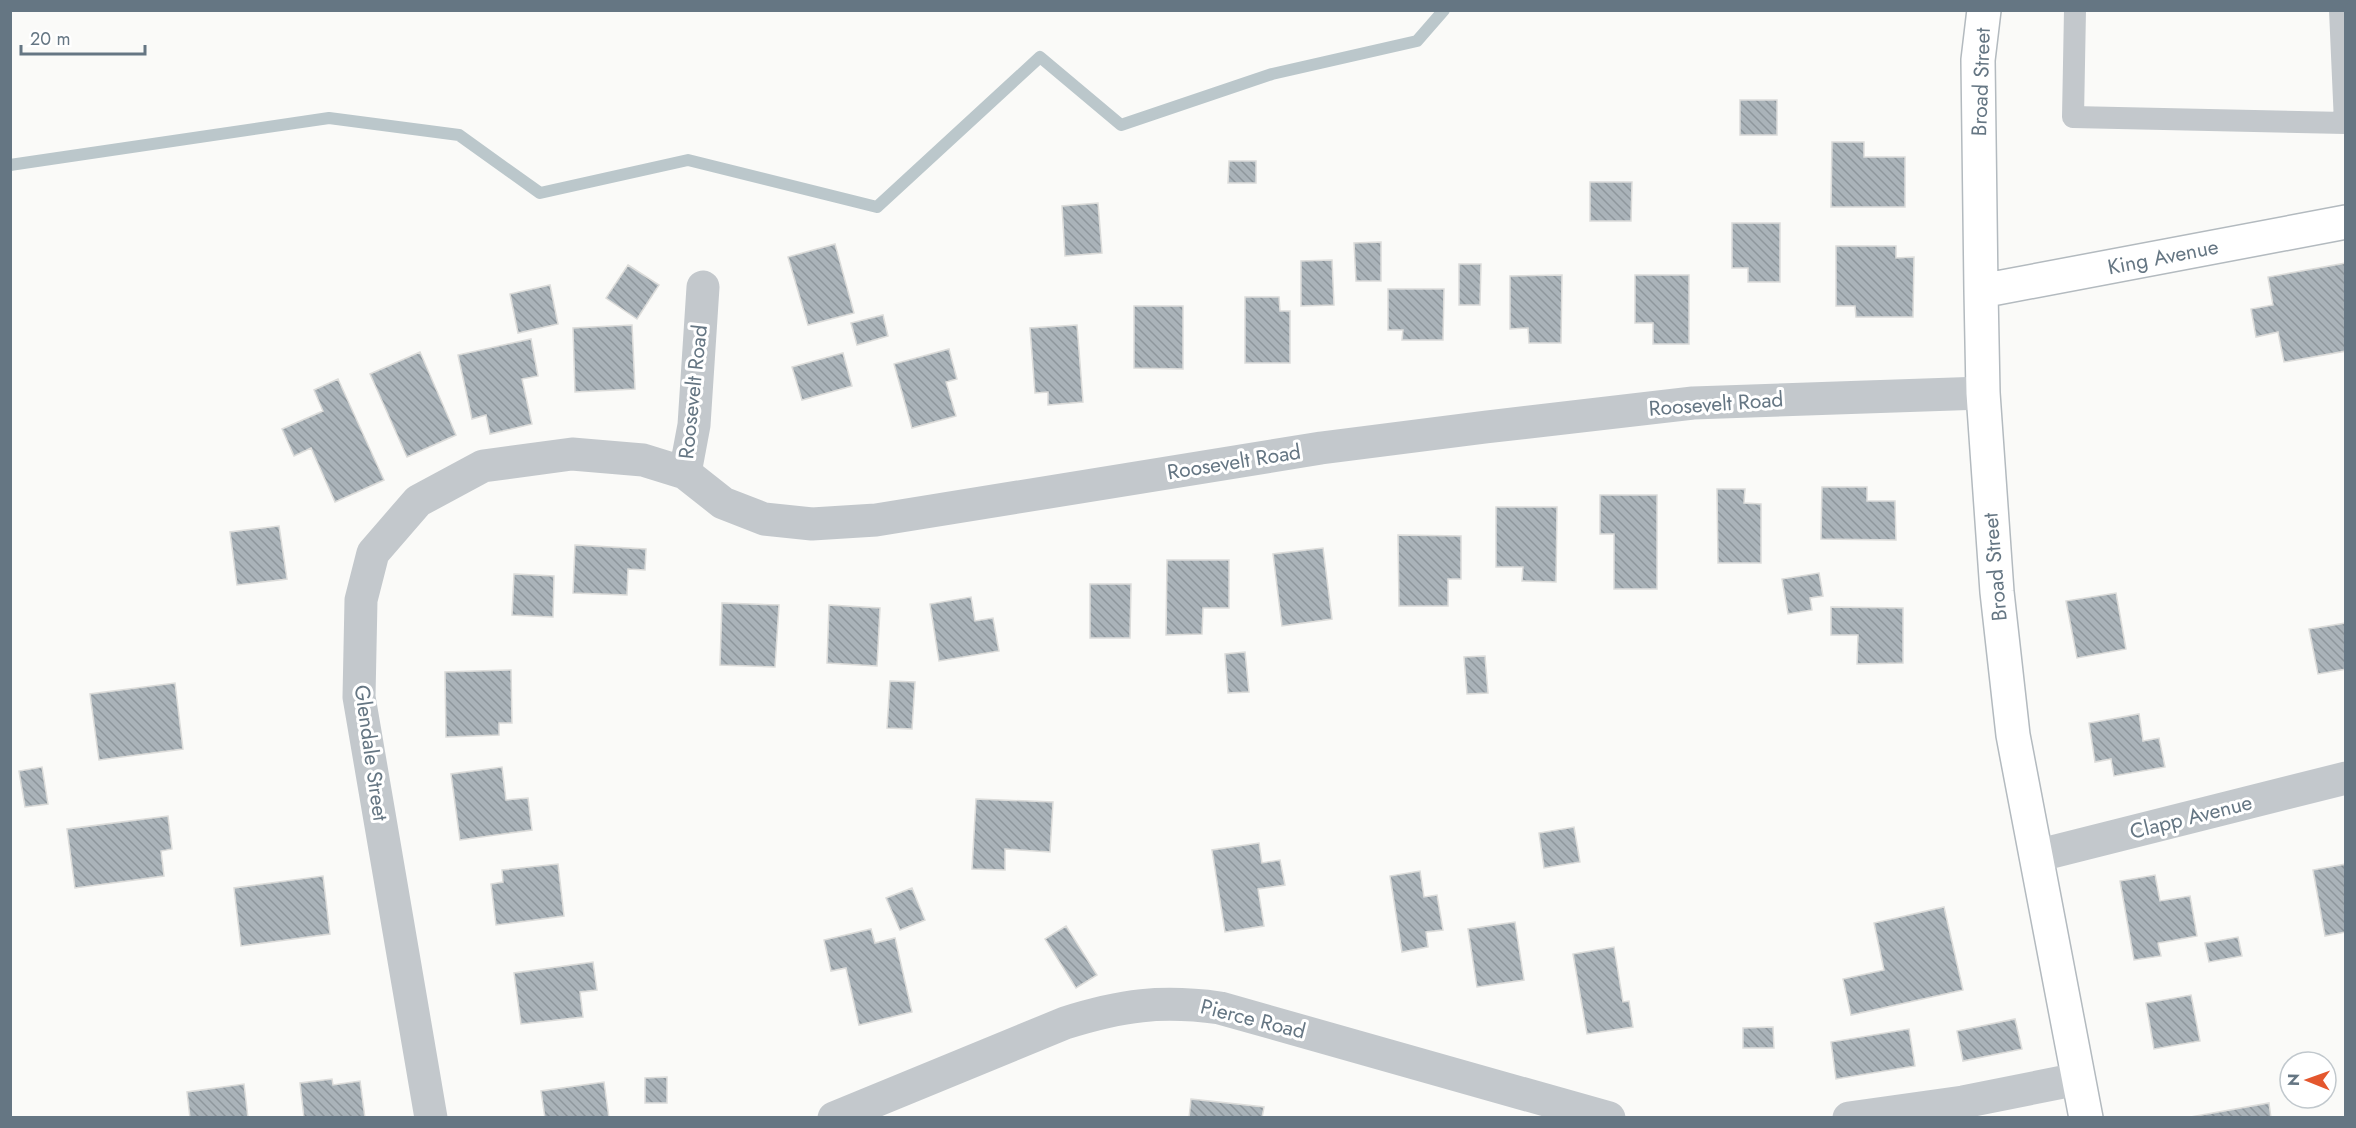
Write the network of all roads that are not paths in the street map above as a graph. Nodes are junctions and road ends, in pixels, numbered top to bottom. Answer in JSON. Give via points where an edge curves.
{"nodes":[{"id":1,"x":1984,"y":10,"type":"edge"},
{"id":2,"x":2075,"y":10,"type":"edge"},
{"id":3,"x":2340,"y":10,"type":"edge"},
{"id":4,"x":2345,"y":125,"type":"edge"},
{"id":5,"x":2346,"y":222,"type":"edge"},
{"id":6,"x":703,"y":287,"type":"dead end"},
{"id":7,"x":1981,"y":291,"type":"junction"},
{"id":8,"x":1983,"y":393,"type":"junction"},
{"id":9,"x":685,"y":473,"type":"junction"},
{"id":10,"x":2346,"y":778,"type":"edge"},
{"id":11,"x":2036,"y":856,"type":"junction"},
{"id":12,"x":2078,"y":1079,"type":"junction"},
{"id":13,"x":432,"y":1118,"type":"edge"},
{"id":14,"x":834,"y":1118,"type":"edge"},
{"id":15,"x":1609,"y":1118,"type":"edge"},
{"id":16,"x":1849,"y":1118,"type":"edge"},
{"id":17,"x":2086,"y":1118,"type":"edge"}],
"edges":[{"from":1,"to":7,"type":"main road","name":"Broad Street","via":[[1978,60]]},
{"from":2,"to":4,"type":"lane","via":[[2073,117]]},
{"from":3,"to":4,"type":"lane"},
{"from":5,"to":7,"type":"main road","name":"King Avenue"},
{"from":6,"to":9,"type":"street","name":"Roosevelt Road","via":[[694,425]]},
{"from":7,"to":8,"type":"main road","name":"Broad Street"},
{"from":8,"to":9,"type":"street","name":"Roosevelt Road","via":[[1704,403],[1509,424],[1321,447],[876,520],[812,524],[764,519],[723,502]]},
{"from":8,"to":11,"type":"main road","name":"Broad Street","via":[[2004,668]]},
{"from":9,"to":13,"type":"street","name":"Glendale Street","via":[[643,460],[572,454],[483,466],[418,501],[373,553],[361,600],[359,697]]},
{"from":10,"to":11,"type":"street","name":"Clapp Avenue"},
{"from":11,"to":12,"type":"main road","name":"Broad Street"},
{"from":12,"to":16,"type":"street","via":[[1963,1102]]},
{"from":12,"to":17,"type":"main road","name":"Broad Street"},
{"from":14,"to":15,"type":"street","name":"Pierce Road","via":[[1065,1023],[1159,1002],[1220,1008]]}]}
